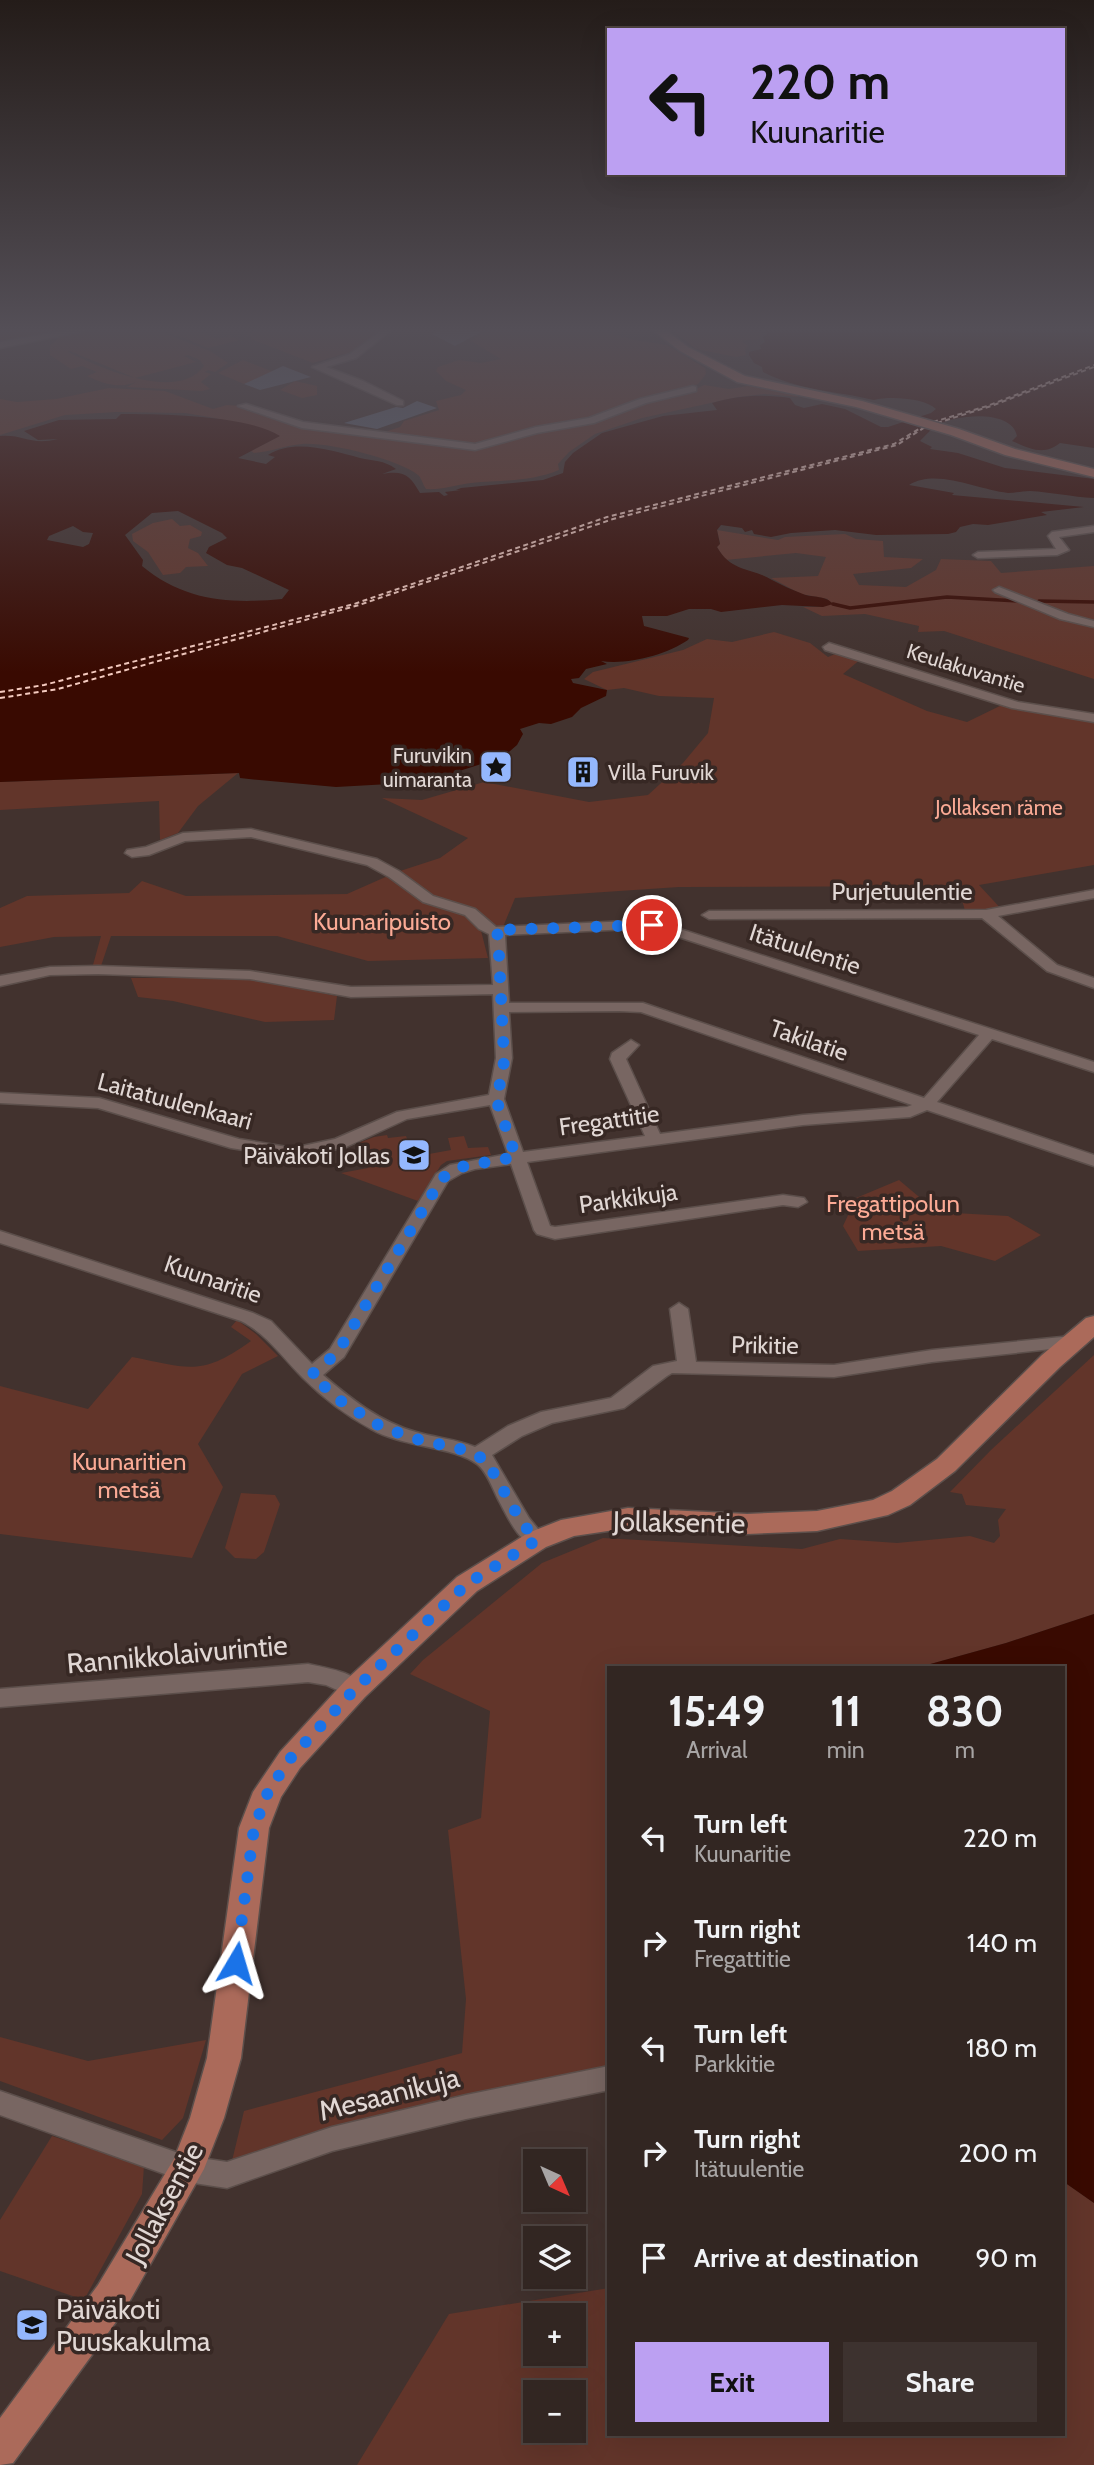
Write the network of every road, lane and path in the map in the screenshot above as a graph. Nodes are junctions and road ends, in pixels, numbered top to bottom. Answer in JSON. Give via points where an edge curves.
{"nodes":[{"id":1,"x":441,"y":443,"type":"edge"},
{"id":2,"x":489,"y":443,"type":"edge"},
{"id":3,"x":985,"y":443,"type":"edge"},
{"id":4,"x":1094,"y":473,"type":"edge"},
{"id":5,"x":1094,"y":529,"type":"edge"},
{"id":6,"x":978,"y":555,"type":"dead end"},
{"id":7,"x":999,"y":590,"type":"dead end"},
{"id":8,"x":1094,"y":624,"type":"edge"},
{"id":9,"x":830,"y":647,"type":"dead end"},
{"id":10,"x":1094,"y":718,"type":"edge"},
{"id":11,"x":132,"y":853,"type":"dead end"},
{"id":12,"x":1094,"y":894,"type":"edge"},
{"id":13,"x":986,"y":914,"type":"junction"},
{"id":14,"x":709,"y":915,"type":"dead end"},
{"id":15,"x":494,"y":930,"type":"junction"},
{"id":16,"x":0,"y":981,"type":"edge"},
{"id":17,"x":1094,"y":983,"type":"edge"},
{"id":18,"x":500,"y":989,"type":"junction"},
{"id":19,"x":501,"y":1008,"type":"junction"},
{"id":20,"x":989,"y":1032,"type":"junction"},
{"id":21,"x":631,"y":1045,"type":"dead end"},
{"id":22,"x":1094,"y":1067,"type":"edge"},
{"id":23,"x":0,"y":1098,"type":"edge"},
{"id":24,"x":496,"y":1099,"type":"junction"},
{"id":25,"x":928,"y":1104,"type":"junction"},
{"id":26,"x":654,"y":1138,"type":"junction"},
{"id":27,"x":516,"y":1157,"type":"junction"},
{"id":28,"x":1094,"y":1161,"type":"edge"},
{"id":29,"x":798,"y":1202,"type":"dead end"},
{"id":30,"x":0,"y":1237,"type":"edge"},
{"id":31,"x":679,"y":1309,"type":"dead end"},
{"id":32,"x":1083,"y":1333,"type":"edge"},
{"id":33,"x":687,"y":1366,"type":"junction"},
{"id":34,"x":311,"y":1375,"type":"junction"},
{"id":35,"x":477,"y":1455,"type":"junction"},
{"id":36,"x":537,"y":1540,"type":"junction"},
{"id":37,"x":355,"y":1689,"type":"junction"},
{"id":38,"x":0,"y":1698,"type":"edge"},
{"id":39,"x":607,"y":2078,"type":"edge"},
{"id":40,"x":0,"y":2103,"type":"edge"},
{"id":41,"x":187,"y":2169,"type":"junction"},
{"id":42,"x":0,"y":2450,"type":"edge"}],
"edges":[{"from":1,"to":2,"type":"street","via":[[475,447]]},
{"from":3,"to":4,"type":"main road"},
{"from":5,"to":6,"type":"street","via":[[1056,534],[1053,536],[1064,550],[1057,552]]},
{"from":7,"to":8,"type":"street"},
{"from":9,"to":10,"type":"street","name":"Keulakuvantie","via":[[1016,705]]},
{"from":11,"to":15,"type":"street","via":[[183,837],[251,833],[372,862],[428,899],[470,912]]},
{"from":12,"to":13,"type":"street","name":"Purjetuulentie"},
{"from":13,"to":14,"type":"street","name":"Purjetuulentie"},
{"from":13,"to":17,"type":"street","via":[[1052,968]]},
{"from":15,"to":18,"type":"street"},
{"from":15,"to":20,"type":"street","name":"Itätuulentie","via":[[652,925]]},
{"from":16,"to":18,"type":"street","via":[[50,971],[98,970],[250,975],[351,992]]},
{"from":18,"to":19,"type":"street"},
{"from":19,"to":24,"type":"street","via":[[503,1072]]},
{"from":19,"to":25,"type":"street","name":"Takilatie","via":[[643,1008]]},
{"from":20,"to":22,"type":"street","name":"Itätuulentie"},
{"from":20,"to":25,"type":"street"},
{"from":21,"to":26,"type":"street","via":[[618,1059]]},
{"from":23,"to":24,"type":"street","name":"Laitatuulenkaari","via":[[99,1103],[237,1144],[293,1153],[340,1143],[403,1115]]},
{"from":24,"to":27,"type":"street"},
{"from":25,"to":26,"type":"street","name":"Fregattitie","via":[[901,1113]]},
{"from":25,"to":28,"type":"street","name":"Takilatie"},
{"from":26,"to":27,"type":"street","name":"Fregattitie"},
{"from":27,"to":29,"type":"street","name":"Parkkikuja","via":[[540,1226],[548,1233],[783,1200]]},
{"from":27,"to":34,"type":"street","name":"Fregattitie","via":[[464,1166],[442,1178],[337,1353]]},
{"from":30,"to":34,"type":"street","name":"Kuunaritie","via":[[247,1317],[264,1325]]},
{"from":31,"to":33,"type":"street"},
{"from":32,"to":33,"type":"street","name":"Prikitie","via":[[834,1371]]},
{"from":32,"to":36,"type":"main road","name":"Jollaksentie","via":[[946,1465],[920,1486],[879,1508],[817,1521],[747,1524],[628,1518],[570,1527]]},
{"from":33,"to":35,"type":"street","name":"Prikitie","via":[[660,1371],[617,1404],[548,1417]]},
{"from":34,"to":35,"type":"street","name":"Kuunaritie","via":[[380,1426]]},
{"from":35,"to":36,"type":"street","via":[[491,1467],[522,1523]]},
{"from":36,"to":37,"type":"main road","name":"Jollaksentie","via":[[467,1584]]},
{"from":37,"to":38,"type":"street","name":"Rannikkolaivurintie","via":[[308,1673]]},
{"from":37,"to":41,"type":"main road","name":"Jollaksentie","via":[[289,1760],[268,1792],[254,1828],[224,2058]]},
{"from":39,"to":41,"type":"street","name":"Mesaanikuja","via":[[332,2139],[227,2175]]},
{"from":40,"to":41,"type":"street","name":"Mesaanikuja"},
{"from":41,"to":42,"type":"main road","name":"Jollaksentie","via":[[111,2298]]}]}
